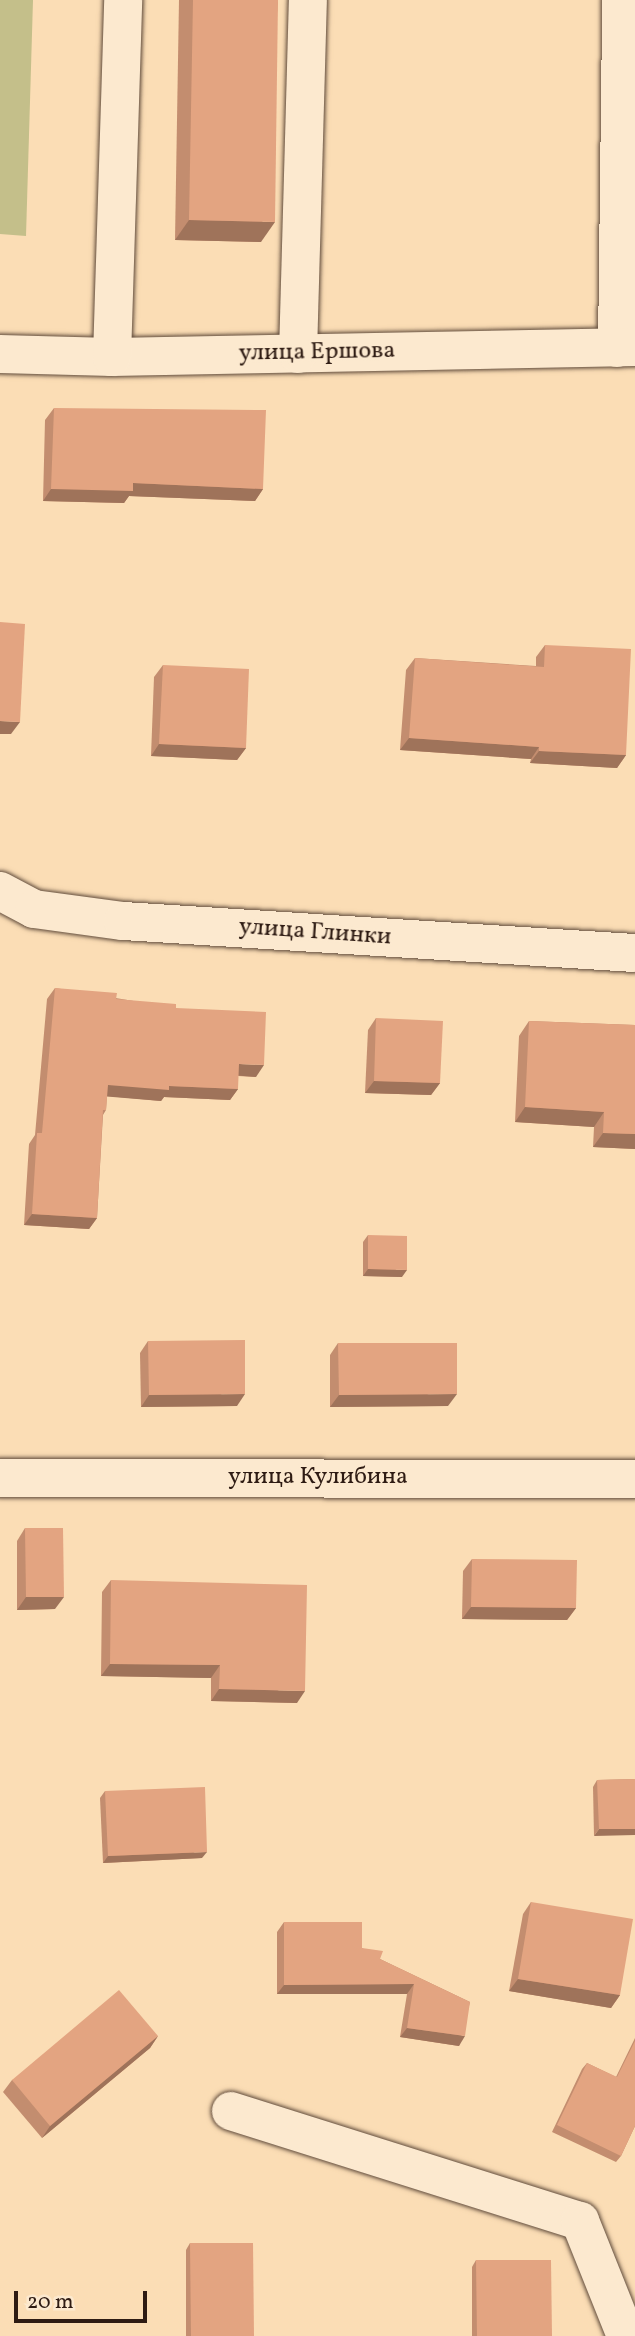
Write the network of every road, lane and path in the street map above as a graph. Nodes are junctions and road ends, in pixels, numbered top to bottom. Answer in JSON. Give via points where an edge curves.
{"nodes":[{"id":1,"x":123,"y":0,"type":"edge"},
{"id":2,"x":308,"y":0,"type":"edge"},
{"id":3,"x":621,"y":0,"type":"edge"},
{"id":4,"x":626,"y":348,"type":"edge"},
{"id":5,"x":0,"y":354,"type":"edge"},
{"id":6,"x":298,"y":354,"type":"junction"},
{"id":7,"x":112,"y":357,"type":"junction"},
{"id":8,"x":0,"y":891,"type":"edge"},
{"id":9,"x":635,"y":953,"type":"edge"},
{"id":10,"x":0,"y":1478,"type":"edge"},
{"id":11,"x":635,"y":1479,"type":"edge"},
{"id":12,"x":231,"y":2112,"type":"dead end"},
{"id":13,"x":626,"y":2336,"type":"edge"}],
"edges":[{"from":1,"to":7,"type":"street"},
{"from":2,"to":6,"type":"street"},
{"from":3,"to":4,"type":"street"},
{"from":4,"to":6,"type":"street","name":"улица Ершова"},
{"from":5,"to":7,"type":"street","name":"улица Ершова"},
{"from":6,"to":7,"type":"street","name":"улица Ершова"},
{"from":8,"to":9,"type":"street","name":"улица Глинки","via":[[34,909],[123,921]]},
{"from":10,"to":11,"type":"street","name":"улица Кулибина"},
{"from":12,"to":13,"type":"street","via":[[580,2221]]}]}
